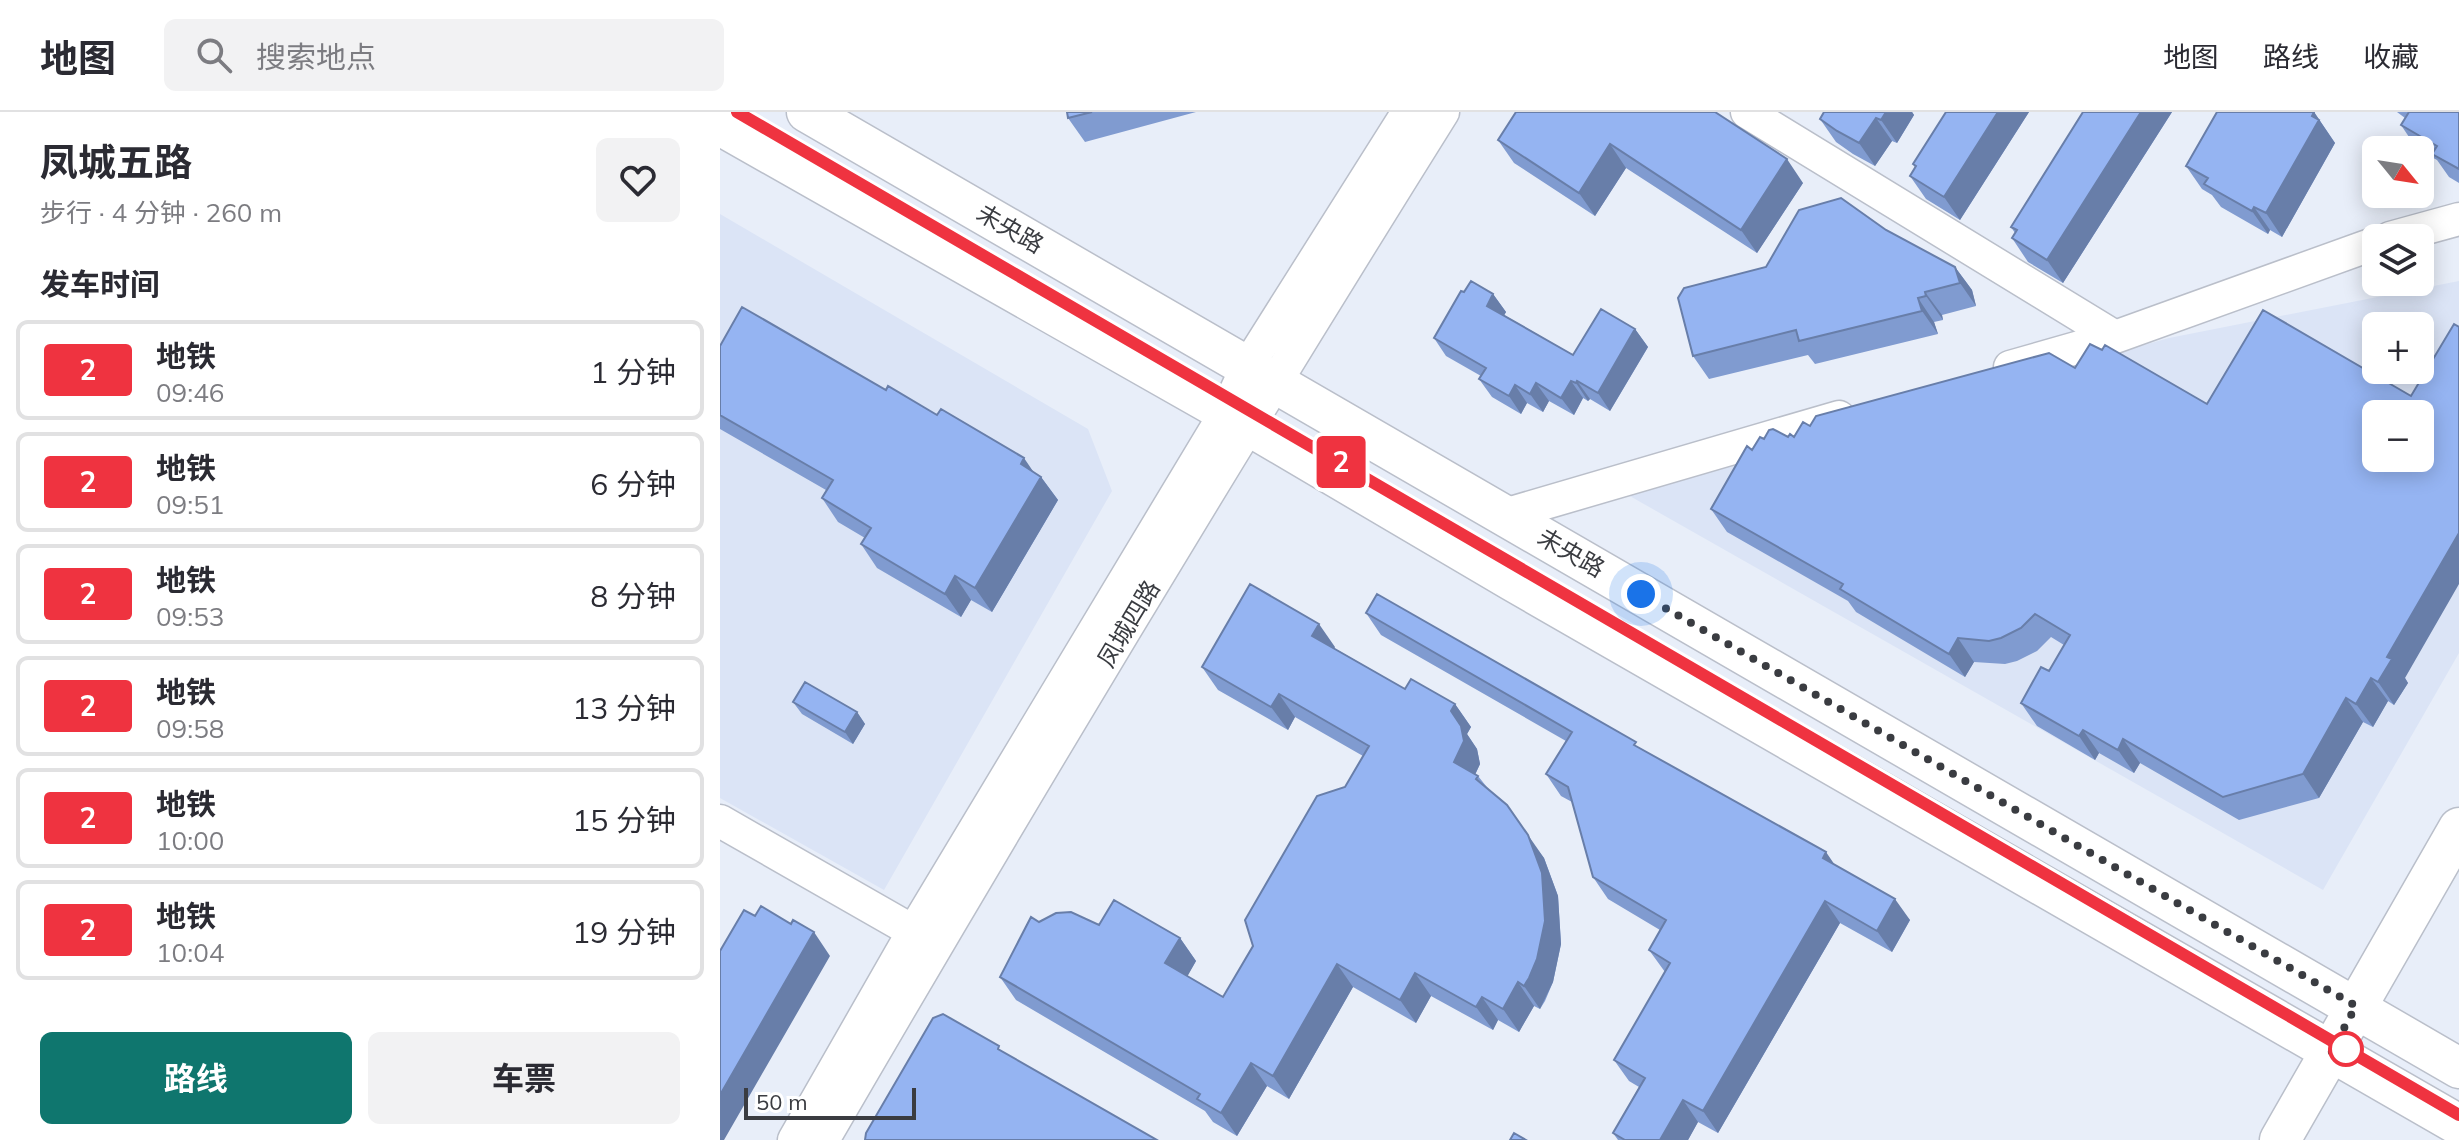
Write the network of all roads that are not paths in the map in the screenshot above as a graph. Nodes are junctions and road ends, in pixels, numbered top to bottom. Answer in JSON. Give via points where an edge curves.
{"nodes":[{"id":1,"x":807,"y":112,"type":"edge"},
{"id":2,"x":1408,"y":112,"type":"edge"},
{"id":3,"x":1443,"y":112,"type":"edge"},
{"id":4,"x":1747,"y":112,"type":"edge"},
{"id":5,"x":720,"y":125,"type":"edge"},
{"id":6,"x":2459,"y":219,"type":"edge"},
{"id":7,"x":2434,"y":226,"type":"edge"},
{"id":8,"x":2362,"y":248,"type":"edge"},
{"id":9,"x":2115,"y":337,"type":"junction"},
{"id":10,"x":1260,"y":375,"type":"junction"},
{"id":11,"x":1978,"y":377,"type":"edge"},
{"id":12,"x":1871,"y":408,"type":"edge"},
{"id":13,"x":1237,"y":419,"type":"junction"},
{"id":14,"x":1504,"y":515,"type":"junction"},
{"id":15,"x":720,"y":821,"type":"edge"},
{"id":16,"x":2459,"y":828,"type":"edge"},
{"id":17,"x":2459,"y":881,"type":"edge"},
{"id":18,"x":925,"y":938,"type":"junction"},
{"id":19,"x":2367,"y":1014,"type":"junction"},
{"id":20,"x":2342,"y":1058,"type":"junction"},
{"id":21,"x":2459,"y":1068,"type":"edge"},
{"id":22,"x":2459,"y":1125,"type":"edge"},
{"id":23,"x":794,"y":1140,"type":"edge"},
{"id":24,"x":823,"y":1140,"type":"edge"},
{"id":25,"x":2280,"y":1140,"type":"edge"},
{"id":26,"x":2310,"y":1140,"type":"edge"}],
"edges":[{"from":1,"to":10,"type":"main road","name":"未央路"},
{"from":2,"to":10,"type":"street","name":"凤城四路"},
{"from":3,"to":10,"type":"street","name":"凤城四路"},
{"from":4,"to":9,"type":"street"},
{"from":5,"to":13,"type":"main road"},
{"from":6,"to":7,"type":"street"},
{"from":8,"to":9,"type":"street"},
{"from":9,"to":11,"type":"street"},
{"from":10,"to":13,"type":"street","name":"凤城四路"},
{"from":10,"to":14,"type":"main road","name":"未央路"},
{"from":12,"to":14,"type":"street"},
{"from":13,"to":18,"type":"street","name":"凤城四路"},
{"from":13,"to":20,"type":"main road"},
{"from":14,"to":19,"type":"main road","name":"未央路"},
{"from":15,"to":18,"type":"street"},
{"from":16,"to":19,"type":"main road"},
{"from":17,"to":19,"type":"main road"},
{"from":18,"to":23,"type":"street","name":"凤城四路"},
{"from":18,"to":24,"type":"street","name":"凤城四路"},
{"from":19,"to":20,"type":"main road"},
{"from":19,"to":21,"type":"main road","name":"未央路"},
{"from":20,"to":22,"type":"main road"},
{"from":20,"to":25,"type":"main road"},
{"from":20,"to":26,"type":"main road"}]}
